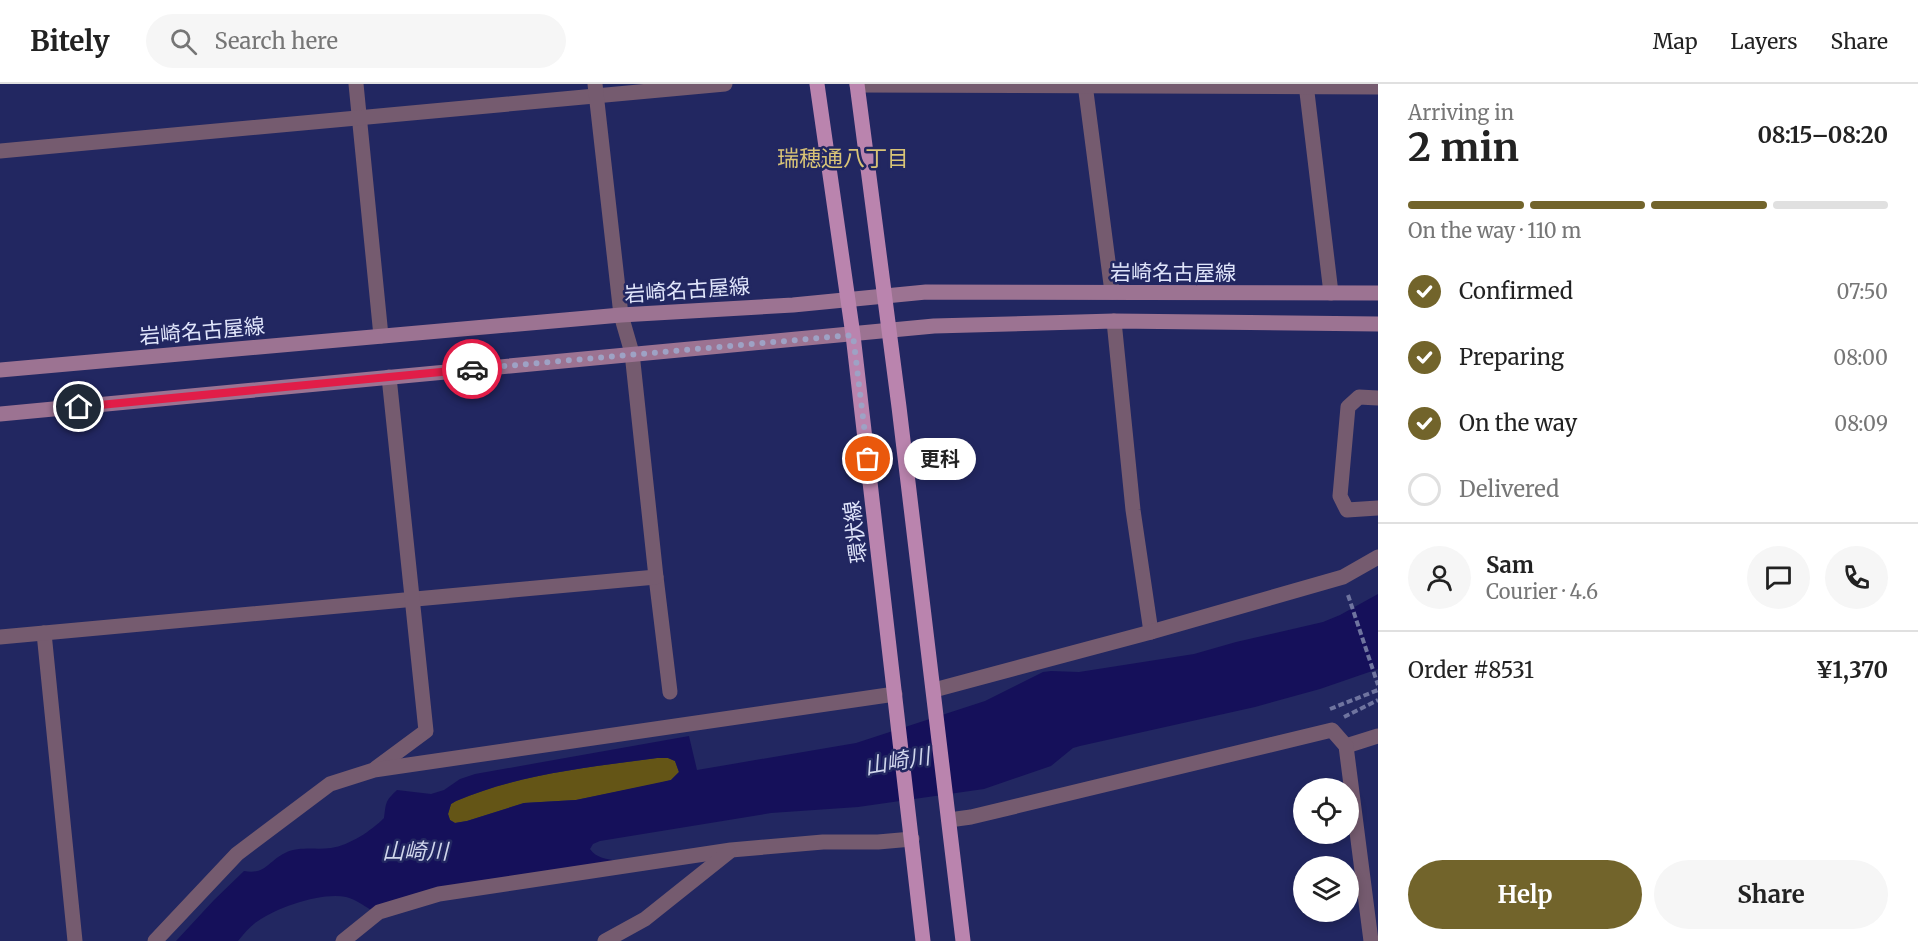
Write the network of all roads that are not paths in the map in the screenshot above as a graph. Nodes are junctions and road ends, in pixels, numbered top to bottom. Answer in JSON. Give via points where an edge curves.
{"nodes":[{"id":1,"x":356,"y":84,"type":"edge"},
{"id":2,"x":725,"y":84,"type":"edge"},
{"id":3,"x":817,"y":84,"type":"edge"},
{"id":4,"x":857,"y":84,"type":"edge"},
{"id":5,"x":1085,"y":84,"type":"edge"},
{"id":6,"x":1306,"y":85,"type":"edge"},
{"id":7,"x":1378,"y":87,"type":"edge"},
{"id":8,"x":596,"y":90,"type":"edge"},
{"id":9,"x":359,"y":117,"type":"junction"},
{"id":10,"x":0,"y":151,"type":"edge"},
{"id":11,"x":1112,"y":292,"type":"junction"},
{"id":12,"x":1331,"y":293,"type":"junction"},
{"id":13,"x":1378,"y":293,"type":"edge"},
{"id":14,"x":885,"y":296,"type":"junction"},
{"id":15,"x":848,"y":299,"type":"junction"},
{"id":16,"x":621,"y":315,"type":"junction"},
{"id":17,"x":1114,"y":321,"type":"junction"},
{"id":18,"x":1378,"y":324,"type":"edge"},
{"id":19,"x":890,"y":330,"type":"junction"},
{"id":20,"x":853,"y":335,"type":"junction"},
{"id":21,"x":381,"y":336,"type":"junction"},
{"id":22,"x":632,"y":353,"type":"junction"},
{"id":23,"x":0,"y":370,"type":"edge"},
{"id":24,"x":389,"y":377,"type":"junction"},
{"id":25,"x":1378,"y":398,"type":"edge"},
{"id":26,"x":0,"y":414,"type":"edge"},
{"id":27,"x":1378,"y":508,"type":"edge"},
{"id":28,"x":1378,"y":556,"type":"edge"},
{"id":29,"x":656,"y":577,"type":"junction"},
{"id":30,"x":412,"y":599,"type":"junction"},
{"id":31,"x":1150,"y":632,"type":"junction"},
{"id":32,"x":44,"y":633,"type":"junction"},
{"id":33,"x":0,"y":637,"type":"edge"},
{"id":34,"x":669,"y":692,"type":"dead end"},
{"id":35,"x":934,"y":696,"type":"junction"},
{"id":36,"x":895,"y":699,"type":"junction"},
{"id":37,"x":1378,"y":736,"type":"edge"},
{"id":38,"x":1346,"y":746,"type":"junction"},
{"id":39,"x":374,"y":770,"type":"junction"},
{"id":40,"x":949,"y":820,"type":"junction"},
{"id":41,"x":912,"y":839,"type":"junction"},
{"id":42,"x":731,"y":850,"type":"junction"},
{"id":43,"x":75,"y":941,"type":"edge"},
{"id":44,"x":155,"y":941,"type":"edge"},
{"id":45,"x":343,"y":941,"type":"edge"},
{"id":46,"x":605,"y":941,"type":"edge"},
{"id":47,"x":923,"y":941,"type":"edge"},
{"id":48,"x":963,"y":941,"type":"edge"},
{"id":49,"x":1371,"y":941,"type":"edge"}],
"edges":[{"from":1,"to":9,"type":"street"},
{"from":2,"to":8,"type":"street"},
{"from":3,"to":15,"type":"main road","name":"環状線"},
{"from":4,"to":5,"type":"street"},
{"from":4,"to":14,"type":"main road"},
{"from":5,"to":6,"type":"street"},
{"from":5,"to":11,"type":"street"},
{"from":6,"to":7,"type":"street"},
{"from":6,"to":12,"type":"street"},
{"from":8,"to":9,"type":"street"},
{"from":8,"to":16,"type":"street"},
{"from":9,"to":10,"type":"street"},
{"from":9,"to":21,"type":"street"},
{"from":11,"to":12,"type":"main road","name":"岩崎名古屋線"},
{"from":11,"to":14,"type":"main road","name":"岩崎名古屋線","via":[[926,292]]},
{"from":12,"to":13,"type":"main road","name":"岩崎名古屋線"},
{"from":14,"to":15,"type":"main road","name":"岩崎名古屋線"},
{"from":14,"to":19,"type":"main road"},
{"from":15,"to":16,"type":"main road","name":"岩崎名古屋線"},
{"from":15,"to":20,"type":"main road","name":"環状線"},
{"from":16,"to":21,"type":"main road","name":"岩崎名古屋線"},
{"from":16,"to":22,"type":"street"},
{"from":17,"to":18,"type":"main road"},
{"from":17,"to":19,"type":"main road"},
{"from":17,"to":31,"type":"street"},
{"from":19,"to":20,"type":"main road"},
{"from":19,"to":35,"type":"main road"},
{"from":20,"to":22,"type":"main road"},
{"from":20,"to":36,"type":"main road","name":"環状線"},
{"from":21,"to":23,"type":"main road","name":"岩崎名古屋線"},
{"from":22,"to":24,"type":"main road"},
{"from":22,"to":29,"type":"street"},
{"from":24,"to":26,"type":"main road"},
{"from":24,"to":30,"type":"street"},
{"from":25,"to":27,"type":"street","via":[[1359,397],[1348,407],[1340,496],[1347,510]]},
{"from":28,"to":31,"type":"street","via":[[1343,577]]},
{"from":29,"to":30,"type":"street"},
{"from":29,"to":34,"type":"street"},
{"from":30,"to":32,"type":"street"},
{"from":30,"to":39,"type":"street","via":[[426,731]]},
{"from":31,"to":35,"type":"street"},
{"from":32,"to":33,"type":"street"},
{"from":32,"to":43,"type":"street"},
{"from":35,"to":40,"type":"main road"},
{"from":36,"to":39,"type":"street"},
{"from":36,"to":41,"type":"main road","name":"環状線"},
{"from":37,"to":38,"type":"street"},
{"from":38,"to":40,"type":"street","via":[[1332,730]]},
{"from":38,"to":49,"type":"street"},
{"from":39,"to":44,"type":"street","via":[[330,784],[237,854]]},
{"from":40,"to":48,"type":"main road"},
{"from":41,"to":42,"type":"street"},
{"from":41,"to":47,"type":"main road","name":"環状線"},
{"from":42,"to":45,"type":"street","via":[[439,894],[379,912]]},
{"from":42,"to":46,"type":"street","via":[[645,919]]}]}
